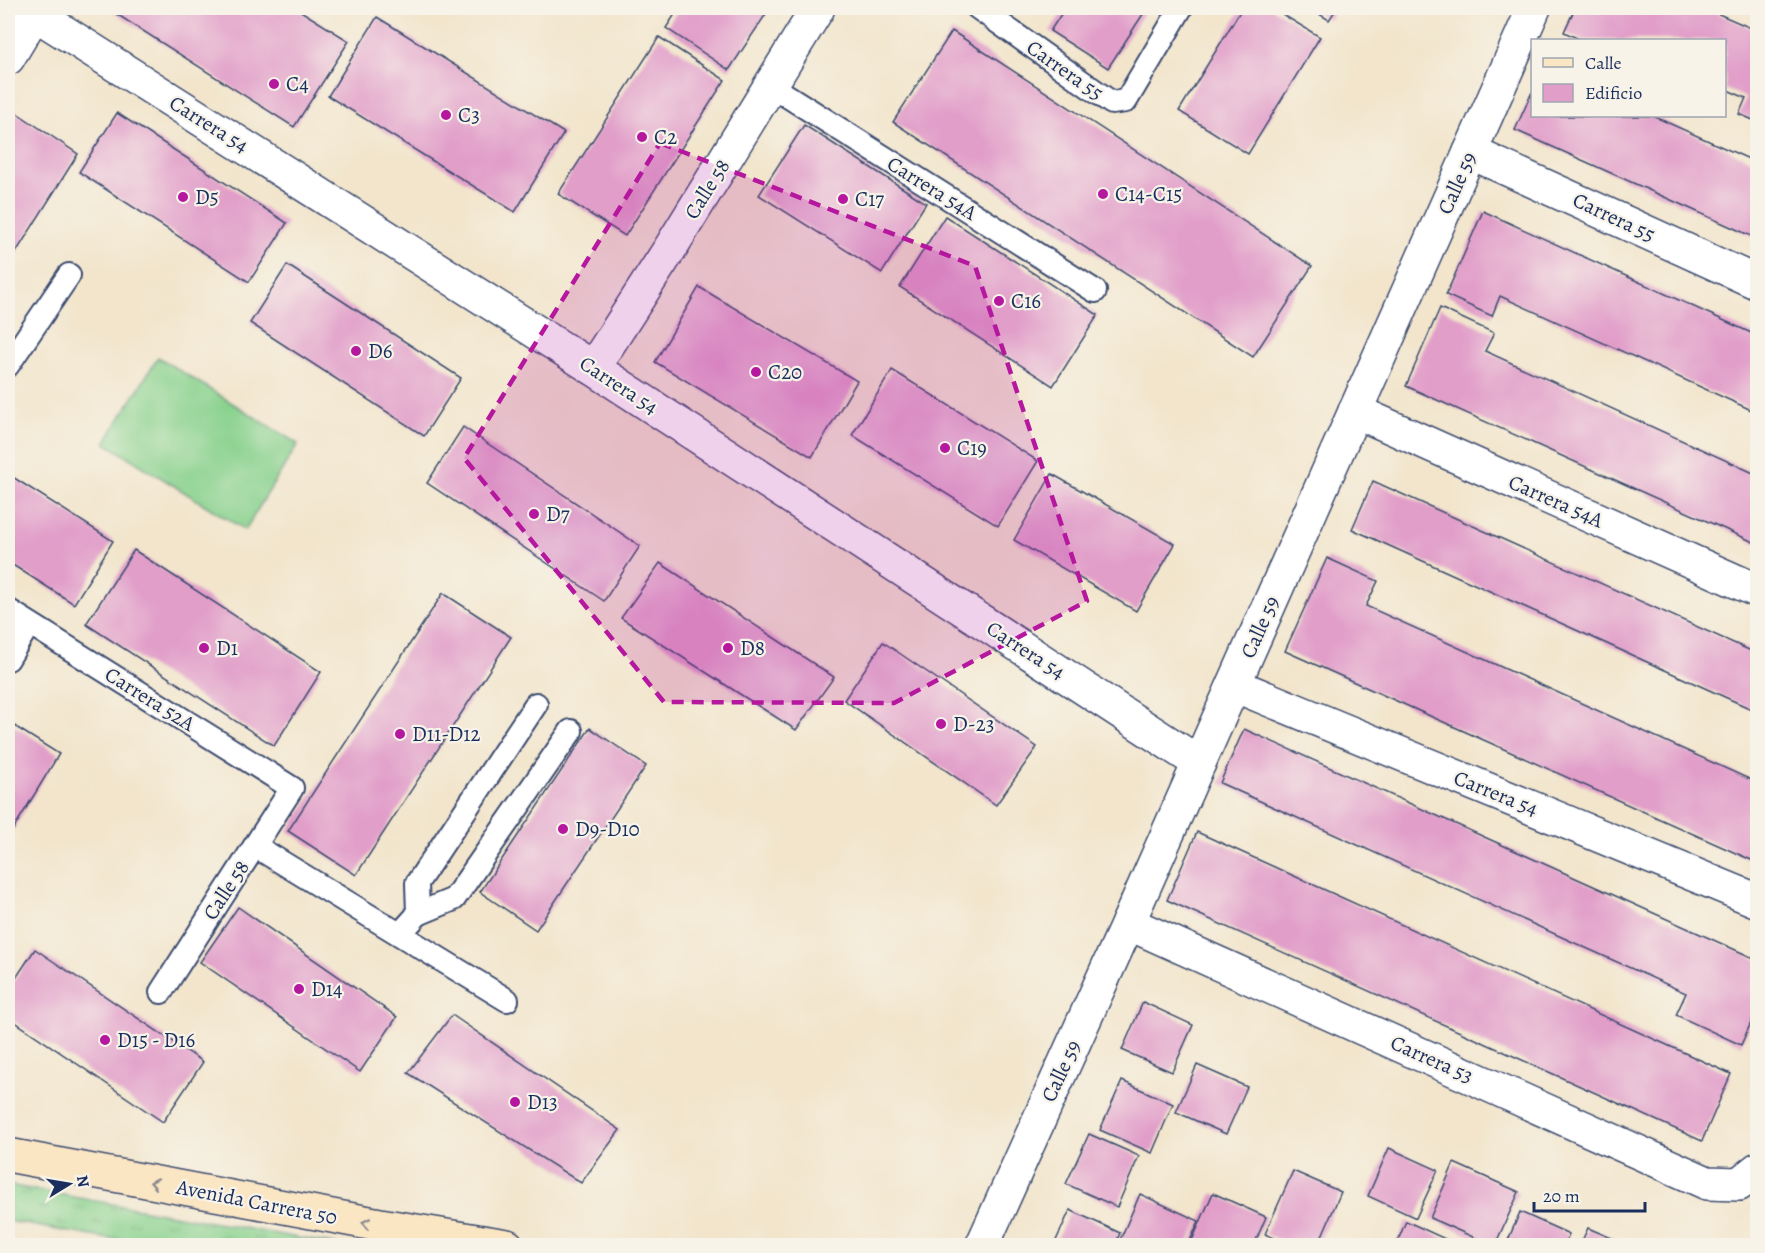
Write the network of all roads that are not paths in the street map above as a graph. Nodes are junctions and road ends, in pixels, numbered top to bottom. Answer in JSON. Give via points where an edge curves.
{"nodes":[{"id":1,"x":818,"y":8,"type":"edge"},
{"id":2,"x":978,"y":8,"type":"edge"},
{"id":3,"x":1181,"y":8,"type":"edge"},
{"id":4,"x":1534,"y":8,"type":"edge"},
{"id":5,"x":30,"y":10,"type":"edge"},
{"id":6,"x":8,"y":58,"type":"edge"},
{"id":7,"x":770,"y":85,"type":"junction"},
{"id":8,"x":1470,"y":152,"type":"junction"},
{"id":9,"x":69,"y":275,"type":"dead end"},
{"id":10,"x":1758,"y":283,"type":"edge"},
{"id":11,"x":1095,"y":291,"type":"dead end"},
{"id":12,"x":8,"y":365,"type":"edge"},
{"id":13,"x":593,"y":368,"type":"junction"},
{"id":14,"x":1355,"y":411,"type":"junction"},
{"id":15,"x":1758,"y":591,"type":"edge"},
{"id":16,"x":8,"y":610,"type":"edge"},
{"id":17,"x":29,"y":624,"type":"junction"},
{"id":18,"x":8,"y":658,"type":"edge"},
{"id":19,"x":1234,"y":685,"type":"junction"},
{"id":20,"x":536,"y":704,"type":"dead end"},
{"id":21,"x":571,"y":731,"type":"dead end"},
{"id":22,"x":1200,"y":763,"type":"junction"},
{"id":23,"x":292,"y":788,"type":"joint"},
{"id":24,"x":255,"y":846,"type":"junction"},
{"id":25,"x":1758,"y":901,"type":"edge"},
{"id":26,"x":418,"y":914,"type":"junction"},
{"id":27,"x":1128,"y":923,"type":"junction"},
{"id":28,"x":400,"y":934,"type":"junction"},
{"id":29,"x":161,"y":992,"type":"dead end"},
{"id":30,"x":507,"y":1000,"type":"dead end"},
{"id":31,"x":8,"y":1155,"type":"edge"},
{"id":32,"x":1748,"y":1176,"type":"edge"},
{"id":33,"x":507,"y":1245,"type":"edge"},
{"id":34,"x":982,"y":1245,"type":"edge"}],
"edges":[{"from":1,"to":7,"type":"street","name":"Calle 58"},
{"from":2,"to":3,"type":"lane","name":"Carrera 55","via":[[1112,103],[1126,101]]},
{"from":4,"to":8,"type":"street","name":"Calle 59"},
{"from":5,"to":6,"type":"street"},
{"from":5,"to":13,"type":"street","name":"Carrera 54"},
{"from":7,"to":11,"type":"lane","name":"Carrera 54A"},
{"from":7,"to":13,"type":"street","name":"Calle 58"},
{"from":8,"to":10,"type":"street","name":"Carrera 55"},
{"from":8,"to":14,"type":"street","name":"Calle 59"},
{"from":9,"to":12,"type":"lane"},
{"from":13,"to":22,"type":"street","name":"Carrera 54"},
{"from":14,"to":15,"type":"street","name":"Carrera 54A"},
{"from":14,"to":19,"type":"street","name":"Calle 59"},
{"from":16,"to":17,"type":"lane","name":"Carrera 52A"},
{"from":17,"to":18,"type":"lane"},
{"from":17,"to":23,"type":"lane","name":"Carrera 52A"},
{"from":19,"to":22,"type":"street","name":"Calle 59"},
{"from":19,"to":25,"type":"street","name":"Carrera 54"},
{"from":20,"to":26,"type":"lane","via":[[417,883]]},
{"from":21,"to":26,"type":"lane","via":[[454,899]]},
{"from":22,"to":27,"type":"street","name":"Calle 59"},
{"from":23,"to":24,"type":"lane","name":"Calle 58"},
{"from":24,"to":28,"type":"lane"},
{"from":24,"to":29,"type":"lane","name":"Calle 58"},
{"from":26,"to":28,"type":"lane"},
{"from":27,"to":32,"type":"street","name":"Carrera 53","via":[[1707,1183]]},
{"from":27,"to":34,"type":"street","name":"Calle 59"},
{"from":28,"to":30,"type":"lane"},
{"from":33,"to":31,"type":"main road","name":"Avenida Carrera 50","one_way":true}]}
